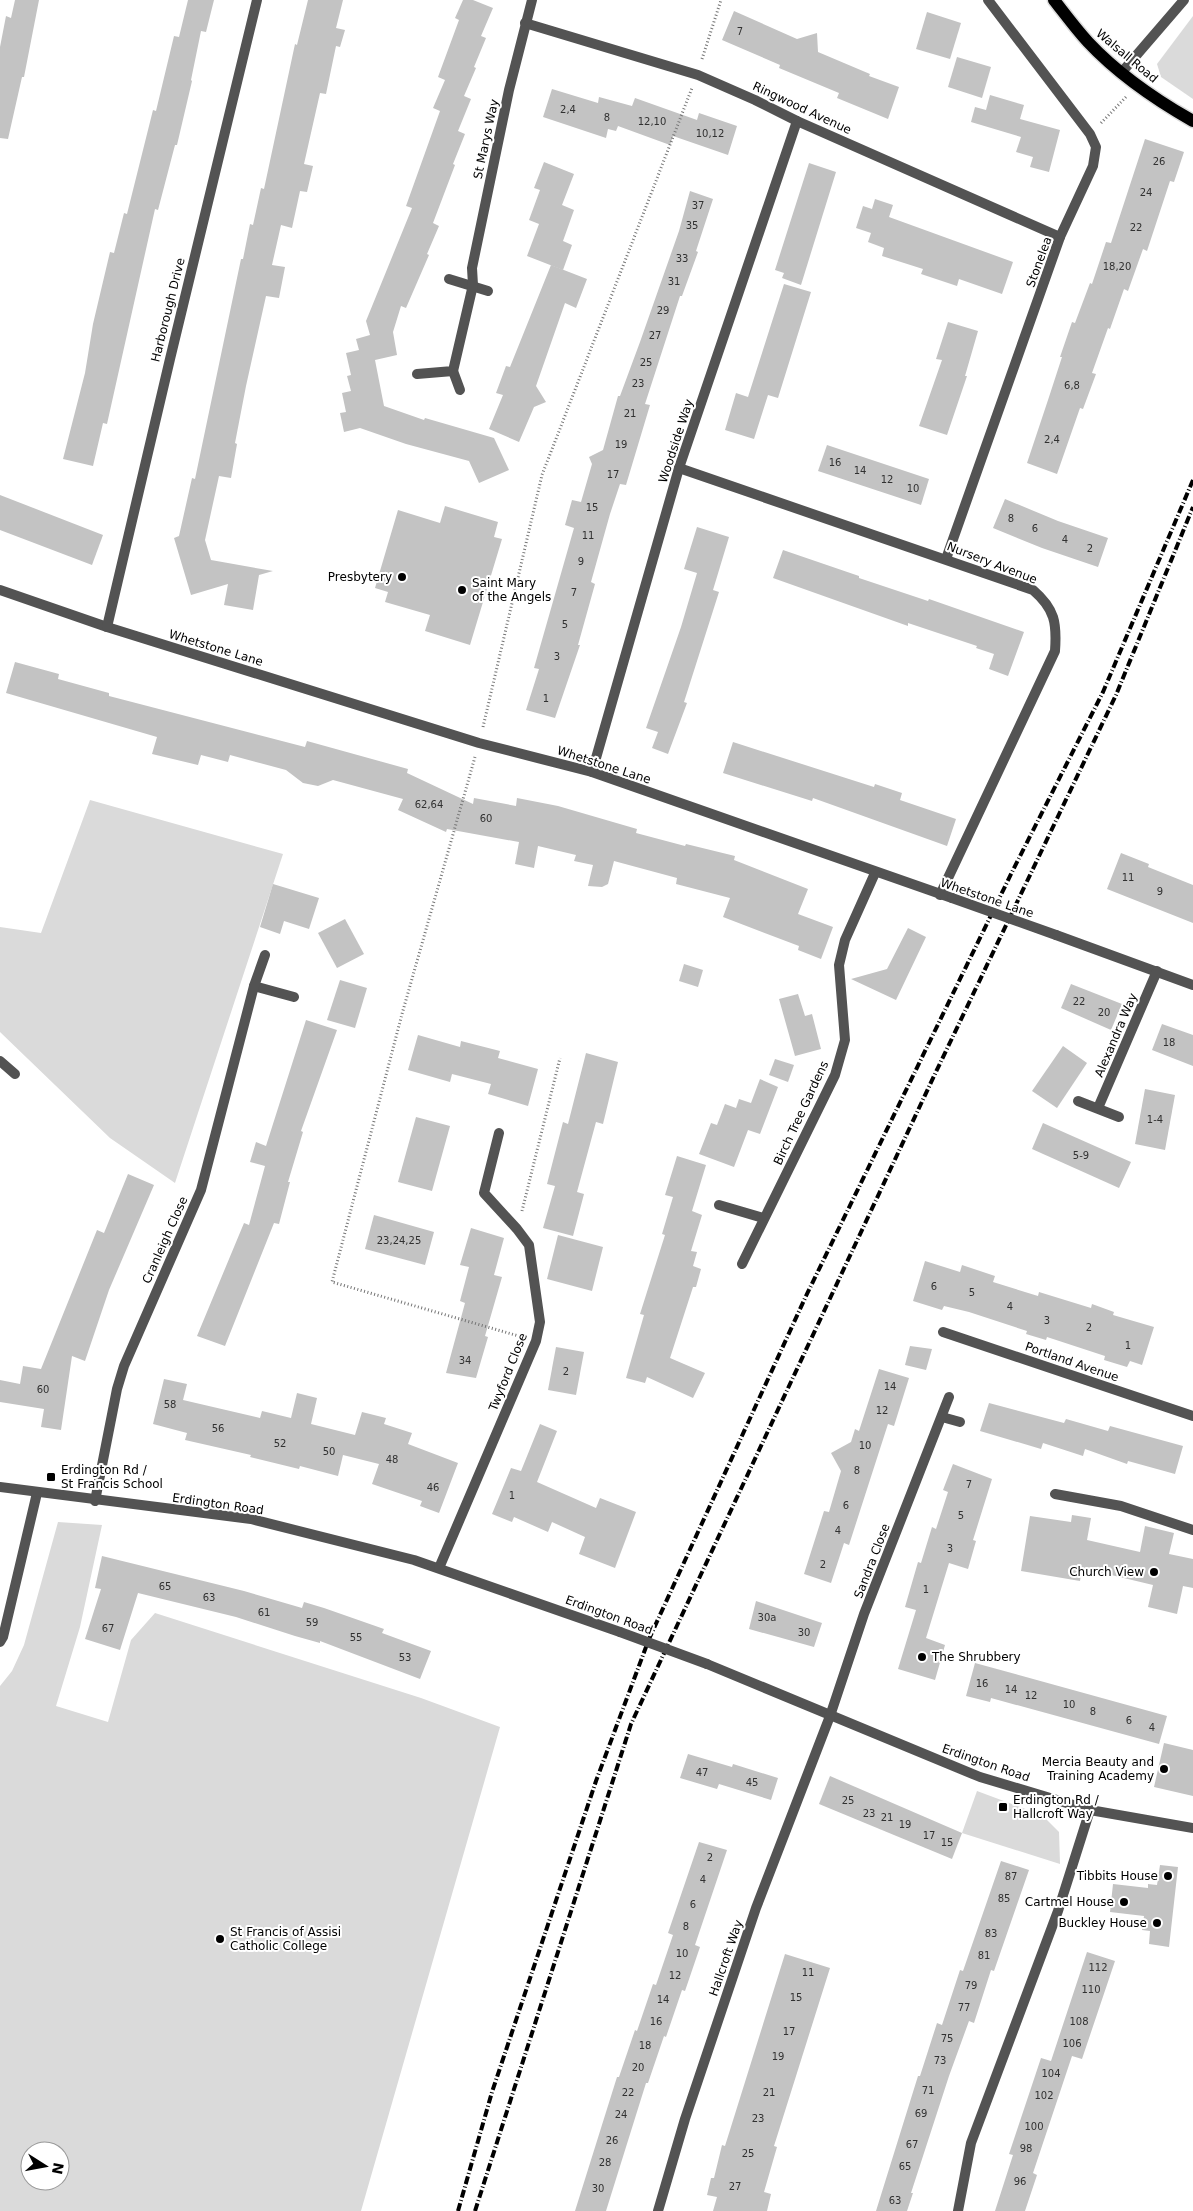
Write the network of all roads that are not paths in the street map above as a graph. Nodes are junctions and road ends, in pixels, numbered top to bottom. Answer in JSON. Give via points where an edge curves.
{"nodes":[{"id":1,"x":257,"y":0,"type":"edge"},
{"id":2,"x":532,"y":0,"type":"edge"},
{"id":3,"x":988,"y":0,"type":"edge"},
{"id":4,"x":1054,"y":0,"type":"edge"},
{"id":5,"x":1184,"y":0,"type":"edge"},
{"id":6,"x":525,"y":23,"type":"junction"},
{"id":7,"x":1122,"y":72,"type":"junction"},
{"id":8,"x":797,"y":121,"type":"junction"},
{"id":9,"x":1193,"y":121,"type":"edge"},
{"id":10,"x":1060,"y":237,"type":"junction"},
{"id":11,"x":450,"y":279,"type":"dead end"},
{"id":12,"x":473,"y":285,"type":"junction"},
{"id":13,"x":488,"y":291,"type":"dead end"},
{"id":14,"x":454,"y":371,"type":"junction"},
{"id":15,"x":417,"y":374,"type":"dead end"},
{"id":16,"x":460,"y":390,"type":"dead end"},
{"id":17,"x":679,"y":468,"type":"junction"},
{"id":18,"x":946,"y":559,"type":"junction"},
{"id":19,"x":0,"y":590,"type":"edge"},
{"id":20,"x":107,"y":627,"type":"junction"},
{"id":21,"x":592,"y":772,"type":"junction"},
{"id":22,"x":875,"y":872,"type":"junction"},
{"id":23,"x":940,"y":895,"type":"junction"},
{"id":24,"x":265,"y":955,"type":"dead end"},
{"id":25,"x":1157,"y":971,"type":"junction"},
{"id":26,"x":1193,"y":985,"type":"edge"},
{"id":27,"x":254,"y":986,"type":"junction"},
{"id":28,"x":294,"y":996,"type":"dead end"},
{"id":29,"x":0,"y":1061,"type":"edge"},
{"id":30,"x":15,"y":1074,"type":"dead end"},
{"id":31,"x":1078,"y":1101,"type":"dead end"},
{"id":32,"x":1098,"y":1108,"type":"junction"},
{"id":33,"x":1119,"y":1117,"type":"dead end"},
{"id":34,"x":499,"y":1133,"type":"dead end"},
{"id":35,"x":719,"y":1205,"type":"dead end"},
{"id":36,"x":764,"y":1218,"type":"junction"},
{"id":37,"x":742,"y":1264,"type":"dead end"},
{"id":38,"x":943,"y":1332,"type":"dead end"},
{"id":39,"x":949,"y":1397,"type":"dead end"},
{"id":40,"x":1193,"y":1416,"type":"edge"},
{"id":41,"x":942,"y":1417,"type":"junction"},
{"id":42,"x":960,"y":1422,"type":"dead end"},
{"id":43,"x":0,"y":1487,"type":"edge"},
{"id":44,"x":37,"y":1493,"type":"junction"},
{"id":45,"x":1055,"y":1494,"type":"dead end"},
{"id":46,"x":95,"y":1501,"type":"junction"},
{"id":47,"x":1193,"y":1530,"type":"edge"},
{"id":48,"x":439,"y":1568,"type":"junction"},
{"id":49,"x":0,"y":1642,"type":"edge"},
{"id":50,"x":830,"y":1716,"type":"junction"},
{"id":51,"x":1090,"y":1810,"type":"junction"},
{"id":52,"x":1193,"y":1828,"type":"edge"},
{"id":53,"x":658,"y":2211,"type":"edge"},
{"id":54,"x":958,"y":2211,"type":"edge"}],
"edges":[{"from":1,"to":20,"type":"street","name":"Harborough Drive"},
{"from":2,"to":6,"type":"street","name":"St Marys Way"},
{"from":3,"to":10,"type":"street","name":"Stonelea","via":[[1090,134],[1096,148],[1093,166]]},
{"from":4,"to":7,"type":"main road","name":"Walsall Road","via":[[1088,42]]},
{"from":5,"to":7,"type":"street"},
{"from":6,"to":8,"type":"street","name":"Ringwood Avenue","via":[[698,75]]},
{"from":6,"to":12,"type":"street","name":"St Marys Way","via":[[474,259]]},
{"from":7,"to":9,"type":"main road","name":"Walsall Road"},
{"from":8,"to":10,"type":"street","name":"Ringwood Avenue"},
{"from":8,"to":17,"type":"street","name":"Woodside Way"},
{"from":10,"to":18,"type":"street","name":"Stonelea"},
{"from":11,"to":12,"type":"street"},
{"from":12,"to":13,"type":"street"},
{"from":12,"to":14,"type":"street","name":"St Marys Way"},
{"from":14,"to":15,"type":"street"},
{"from":14,"to":16,"type":"street","name":"St Marys Way"},
{"from":17,"to":18,"type":"street","name":"Nursery Avenue"},
{"from":17,"to":21,"type":"street","name":"Woodside Way"},
{"from":18,"to":23,"type":"street","name":"Nursery Avenue","via":[[1033,590],[1053,614],[1056,628],[1055,651]]},
{"from":19,"to":20,"type":"street","name":"Whetstone Lane"},
{"from":20,"to":21,"type":"street","name":"Whetstone Lane","via":[[479,742]]},
{"from":21,"to":22,"type":"street","name":"Whetstone Lane"},
{"from":22,"to":23,"type":"street","name":"Whetstone Lane"},
{"from":22,"to":36,"type":"street","name":"Birch Tree Gardens","via":[[845,940],[839,965],[845,1040],[835,1075]]},
{"from":23,"to":25,"type":"street","name":"Whetstone Lane","bridge":true},
{"from":24,"to":27,"type":"street","name":"Cranleigh Close"},
{"from":25,"to":26,"type":"street","name":"Whetstone Lane"},
{"from":25,"to":32,"type":"street","name":"Alexandra Way"},
{"from":27,"to":28,"type":"street"},
{"from":27,"to":46,"type":"street","name":"Cranleigh Close","via":[[201,1190],[124,1366]]},
{"from":29,"to":30,"type":"street"},
{"from":31,"to":32,"type":"street"},
{"from":32,"to":33,"type":"street"},
{"from":34,"to":48,"type":"street","name":"Twyford Close","via":[[484,1193],[529,1245],[540,1322],[536,1341]]},
{"from":35,"to":36,"type":"street"},
{"from":36,"to":37,"type":"street","name":"Birch Tree Gardens"},
{"from":38,"to":40,"type":"street","name":"Portland Avenue"},
{"from":39,"to":41,"type":"street","name":"Sandra Close"},
{"from":41,"to":42,"type":"street"},
{"from":41,"to":50,"type":"street","name":"Sandra Close","via":[[864,1614]]},
{"from":43,"to":44,"type":"street","name":"Erdington Road"},
{"from":44,"to":46,"type":"street","name":"Erdington Road"},
{"from":44,"to":49,"type":"street"},
{"from":45,"to":47,"type":"street","via":[[1121,1506]]},
{"from":46,"to":48,"type":"street","name":"Erdington Road","via":[[250,1520]]},
{"from":48,"to":50,"type":"street","name":"Erdington Road","bridge":true,"via":[[707,1664]]},
{"from":50,"to":51,"type":"street","name":"Erdington Road","via":[[980,1777]]},
{"from":50,"to":53,"type":"street","name":"Hallcroft Way","via":[[756,1908],[685,2119]]},
{"from":51,"to":52,"type":"street","name":"Erdington Road"},
{"from":51,"to":54,"type":"street","via":[[1058,1911],[971,2143]]}]}
